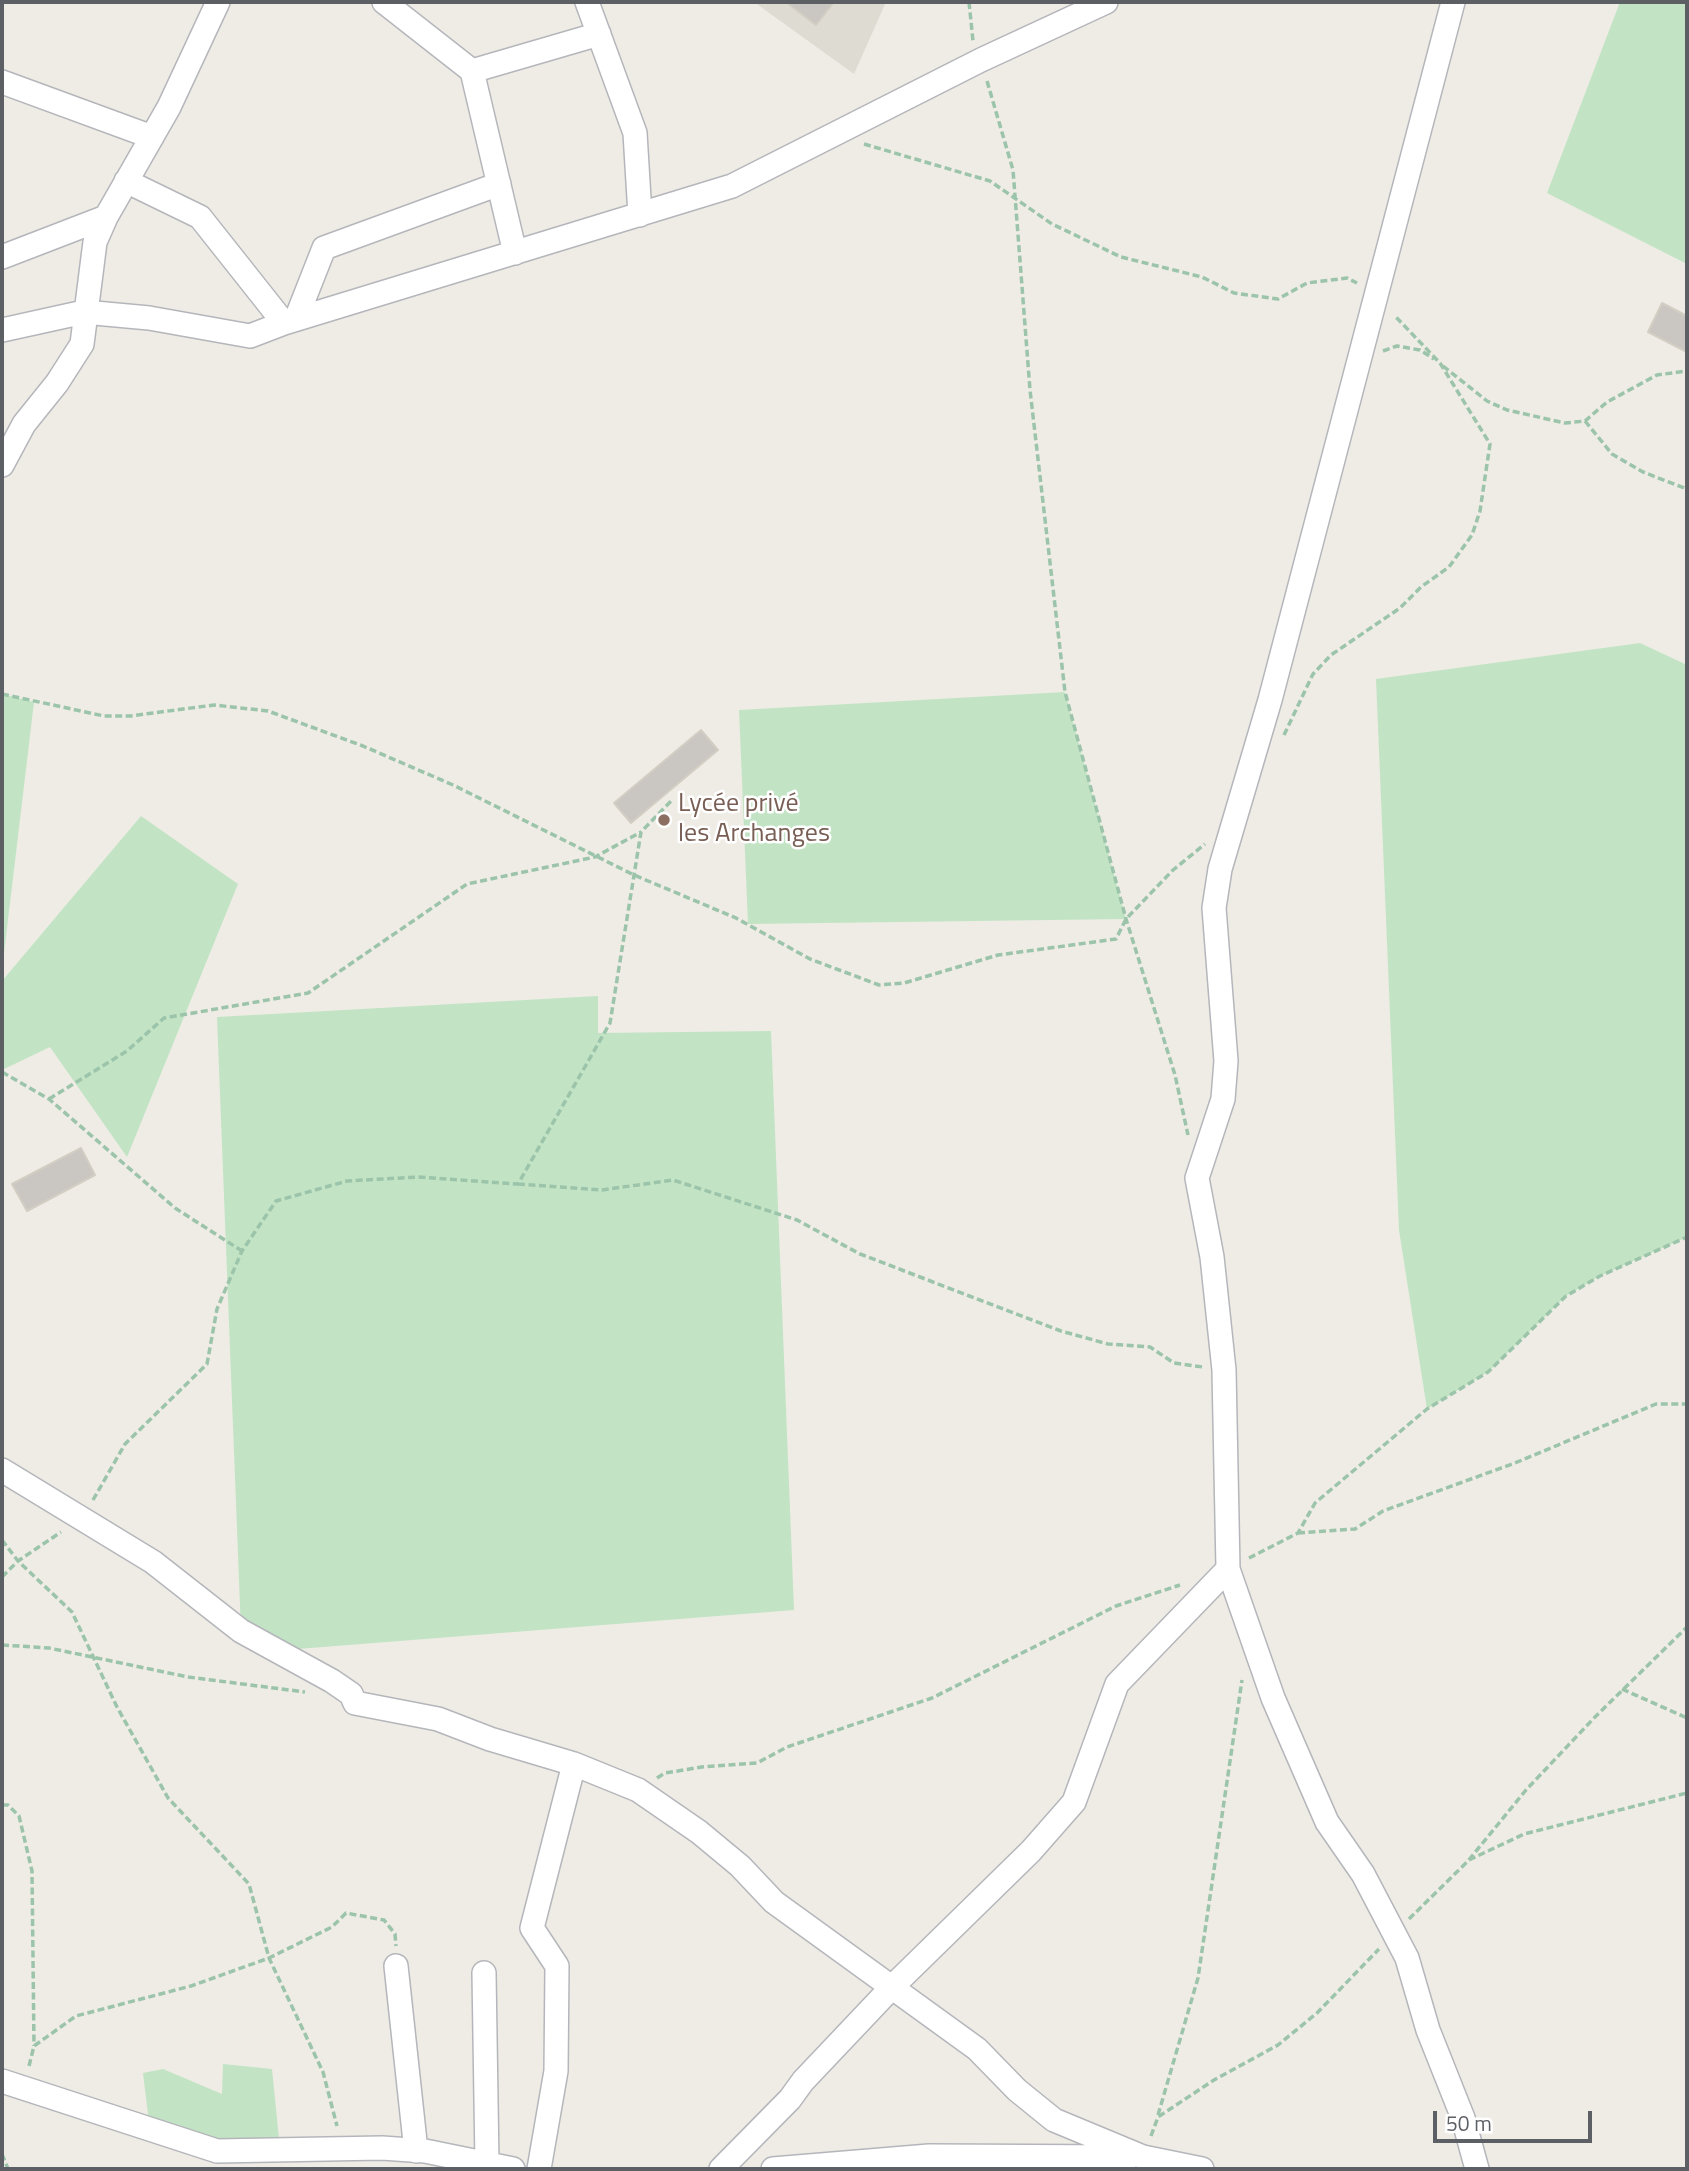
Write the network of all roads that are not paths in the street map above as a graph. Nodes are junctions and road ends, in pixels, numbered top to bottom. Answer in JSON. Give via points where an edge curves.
{"nodes":[{"id":1,"x":218,"y":2,"type":"edge"},
{"id":2,"x":384,"y":2,"type":"edge"},
{"id":3,"x":587,"y":2,"type":"edge"},
{"id":4,"x":1105,"y":2,"type":"edge"},
{"id":5,"x":1452,"y":2,"type":"edge"},
{"id":6,"x":599,"y":34,"type":"junction"},
{"id":7,"x":472,"y":71,"type":"junction"},
{"id":8,"x":2,"y":82,"type":"edge"},
{"id":9,"x":152,"y":138,"type":"junction"},
{"id":10,"x":126,"y":181,"type":"junction"},
{"id":11,"x":499,"y":184,"type":"junction"},
{"id":12,"x":640,"y":215,"type":"junction"},
{"id":13,"x":106,"y":217,"type":"junction"},
{"id":14,"x":515,"y":253,"type":"junction"},
{"id":15,"x":2,"y":257,"type":"edge"},
{"id":16,"x":84,"y":312,"type":"junction"},
{"id":17,"x":290,"y":321,"type":"junction"},
{"id":18,"x":2,"y":330,"type":"edge"},
{"id":19,"x":2,"y":465,"type":"edge"},
{"id":20,"x":2,"y":1469,"type":"edge"},
{"id":21,"x":1228,"y":1569,"type":"junction"},
{"id":22,"x":575,"y":1764,"type":"junction"},
{"id":23,"x":396,"y":1966,"type":"road end"},
{"id":24,"x":484,"y":1973,"type":"dead end"},
{"id":25,"x":893,"y":1986,"type":"junction"},
{"id":26,"x":2,"y":2081,"type":"edge"},
{"id":27,"x":416,"y":2151,"type":"junction"},
{"id":28,"x":1143,"y":2157,"type":"junction"},
{"id":29,"x":487,"y":2164,"type":"junction"},
{"id":30,"x":513,"y":2169,"type":"edge"},
{"id":31,"x":540,"y":2169,"type":"edge"},
{"id":32,"x":721,"y":2169,"type":"edge"},
{"id":33,"x":774,"y":2169,"type":"edge"},
{"id":34,"x":1202,"y":2169,"type":"edge"},
{"id":35,"x":1477,"y":2169,"type":"edge"}],
"edges":[{"from":1,"to":9,"type":"street"},
{"from":2,"to":7,"type":"street"},
{"from":3,"to":6,"type":"street"},
{"from":4,"to":12,"type":"street","via":[[732,186]]},
{"from":5,"to":21,"type":"street","via":[[1220,869],[1214,908],[1226,1061],[1223,1099],[1197,1178],[1212,1257],[1224,1370]]},
{"from":6,"to":7,"type":"street"},
{"from":6,"to":12,"type":"street","via":[[635,133]]},
{"from":7,"to":11,"type":"street"},
{"from":8,"to":9,"type":"street"},
{"from":9,"to":10,"type":"street"},
{"from":10,"to":13,"type":"street"},
{"from":10,"to":17,"type":"street","via":[[200,217]]},
{"from":11,"to":14,"type":"street"},
{"from":11,"to":17,"type":"street","via":[[324,248]]},
{"from":12,"to":14,"type":"street"},
{"from":13,"to":15,"type":"street"},
{"from":13,"to":16,"type":"street","via":[[95,242]]},
{"from":14,"to":17,"type":"street"},
{"from":16,"to":17,"type":"street","via":[[149,318],[250,337]]},
{"from":16,"to":18,"type":"street"},
{"from":16,"to":19,"type":"street","via":[[82,344],[24,424]]},
{"from":20,"to":22,"type":"street","via":[[153,1562],[241,1631],[344,1688],[355,1703],[438,1718],[489,1739]]},
{"from":21,"to":25,"type":"street","via":[[1117,1684],[1074,1802],[1031,1851]]},
{"from":21,"to":35,"type":"street","via":[[1273,1698],[1327,1822],[1363,1874],[1407,1958]]},
{"from":22,"to":25,"type":"street","via":[[638,1790],[709,1840],[774,1902]]},
{"from":22,"to":31,"type":"street","via":[[532,1928],[557,1966],[556,2071]]},
{"from":23,"to":27,"type":"street"},
{"from":24,"to":29,"type":"street"},
{"from":25,"to":28,"type":"street","via":[[977,2049],[1054,2120]]},
{"from":25,"to":32,"type":"street"},
{"from":26,"to":27,"type":"street","via":[[217,2151]]},
{"from":27,"to":29,"type":"street"},
{"from":28,"to":33,"type":"street","via":[[929,2156]]},
{"from":28,"to":34,"type":"street"},
{"from":29,"to":30,"type":"street"}]}
